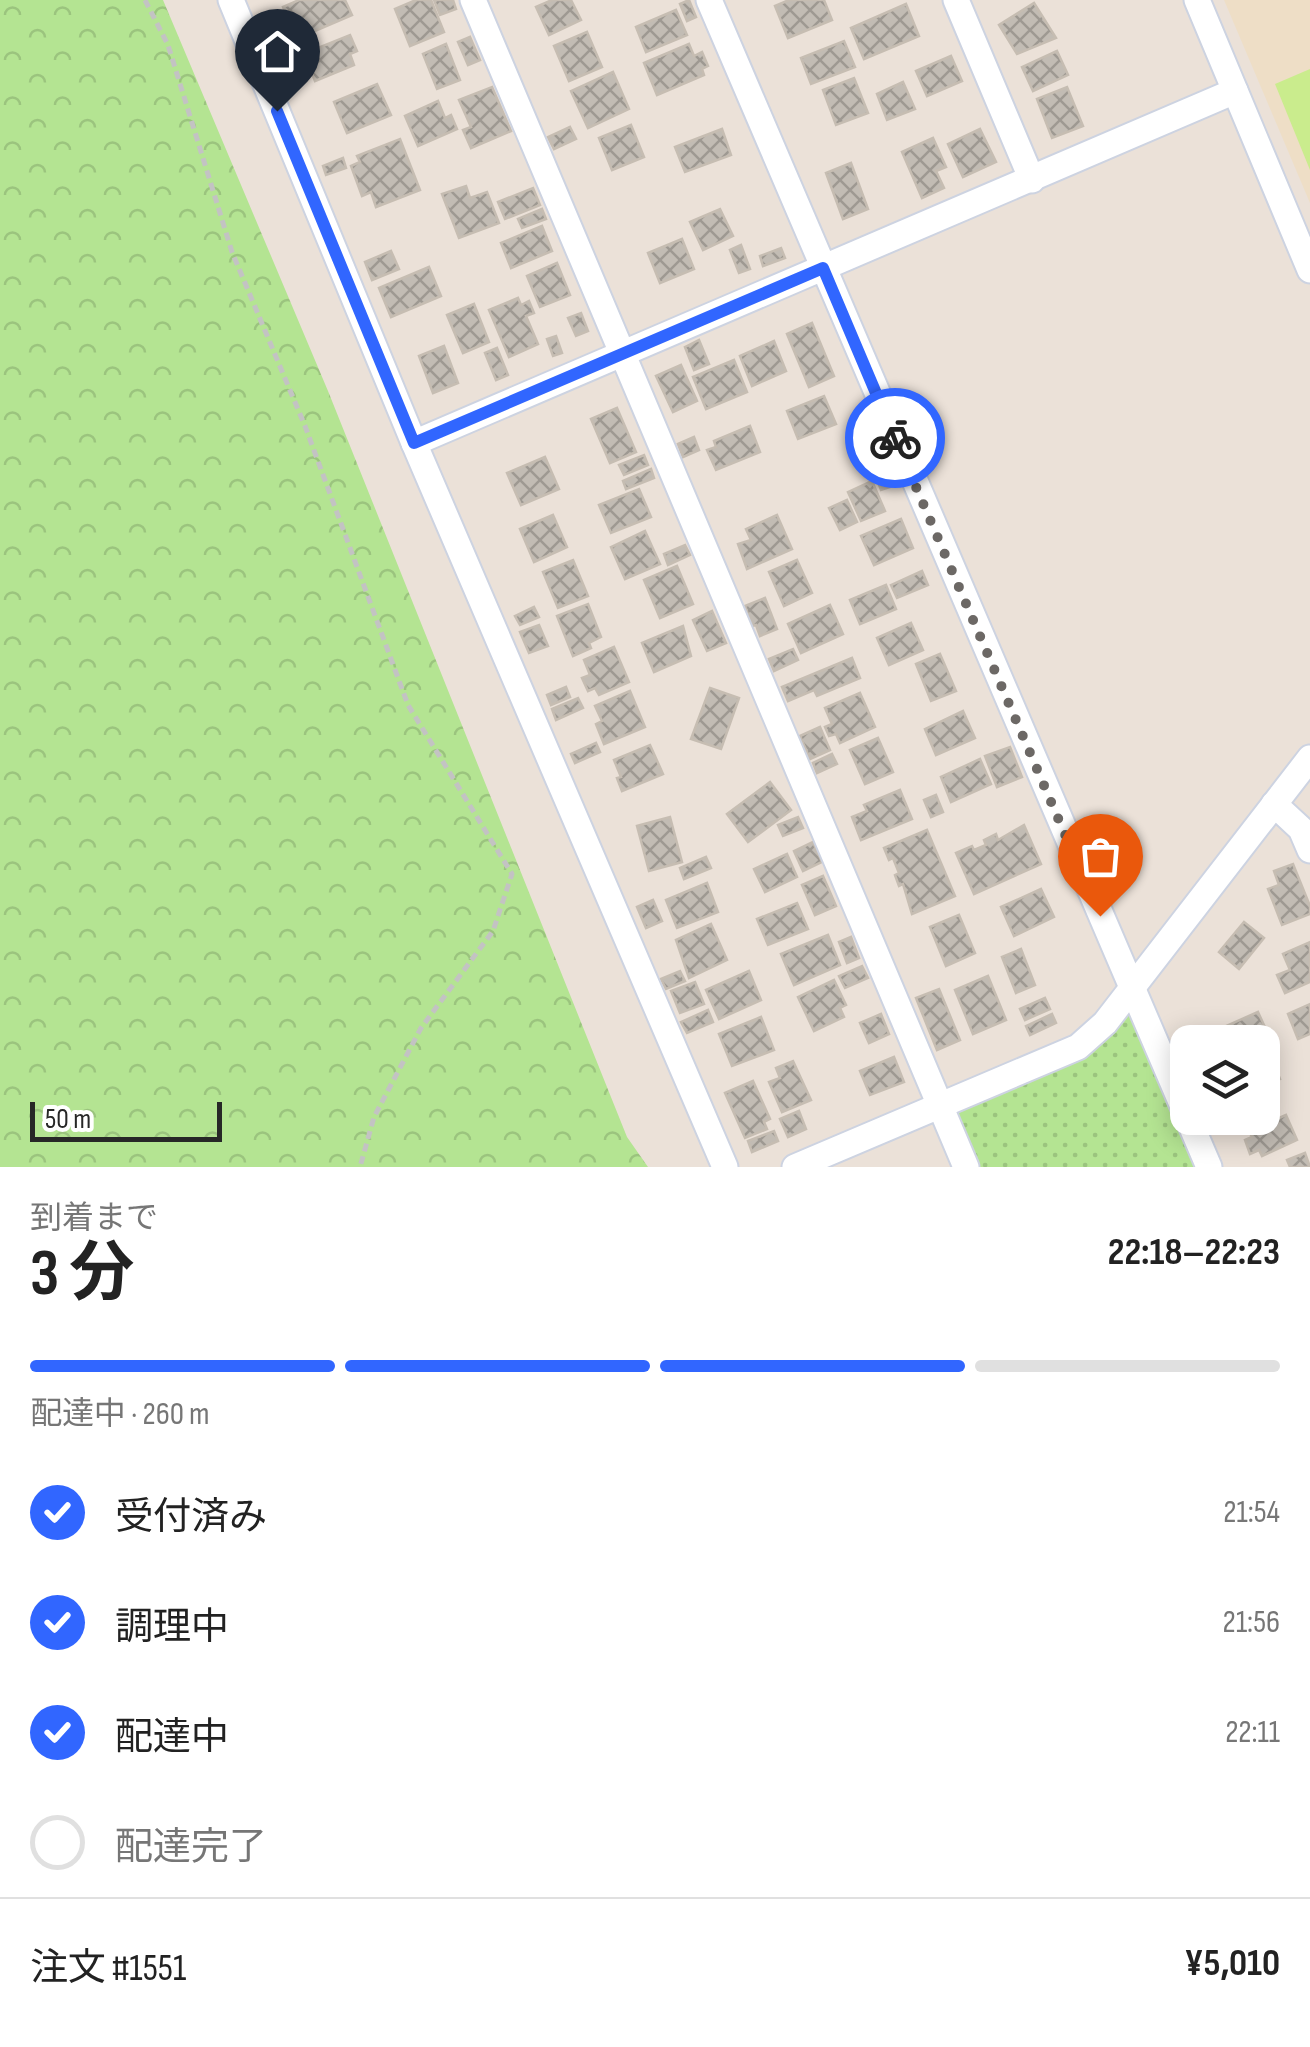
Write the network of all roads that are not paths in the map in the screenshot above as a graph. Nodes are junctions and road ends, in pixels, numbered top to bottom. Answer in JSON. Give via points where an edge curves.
{"nodes":[{"id":1,"x":231,"y":0,"type":"edge"},
{"id":2,"x":472,"y":0,"type":"edge"},
{"id":3,"x":710,"y":0,"type":"edge"},
{"id":4,"x":956,"y":0,"type":"edge"},
{"id":5,"x":1197,"y":0,"type":"edge"},
{"id":6,"x":1235,"y":91,"type":"junction"},
{"id":7,"x":1032,"y":180,"type":"junction"},
{"id":8,"x":823,"y":268,"type":"junction"},
{"id":9,"x":1310,"y":270,"type":"edge"},
{"id":10,"x":623,"y":353,"type":"junction"},
{"id":11,"x":414,"y":443,"type":"junction"},
{"id":12,"x":1310,"y":758,"type":"edge"},
{"id":13,"x":1274,"y":804,"type":"junction"},
{"id":14,"x":1310,"y":850,"type":"edge"},
{"id":15,"x":1131,"y":988,"type":"junction"},
{"id":16,"x":940,"y":1106,"type":"junction"},
{"id":17,"x":724,"y":1167,"type":"edge"},
{"id":18,"x":795,"y":1167,"type":"edge"},
{"id":19,"x":966,"y":1167,"type":"edge"},
{"id":20,"x":1209,"y":1167,"type":"edge"}],
"edges":[{"from":1,"to":11,"type":"street"},
{"from":2,"to":10,"type":"street"},
{"from":3,"to":8,"type":"street"},
{"from":4,"to":7,"type":"street"},
{"from":5,"to":6,"type":"street"},
{"from":6,"to":7,"type":"street"},
{"from":6,"to":9,"type":"street"},
{"from":7,"to":8,"type":"street"},
{"from":8,"to":10,"type":"street"},
{"from":8,"to":15,"type":"street"},
{"from":10,"to":11,"type":"street"},
{"from":10,"to":16,"type":"street"},
{"from":11,"to":17,"type":"street"},
{"from":12,"to":13,"type":"street"},
{"from":13,"to":14,"type":"street","via":[[1302,829]]},
{"from":13,"to":15,"type":"street"},
{"from":15,"to":16,"type":"street","via":[[1078,1047]]},
{"from":15,"to":20,"type":"street"},
{"from":16,"to":18,"type":"street"},
{"from":16,"to":19,"type":"street"}]}
